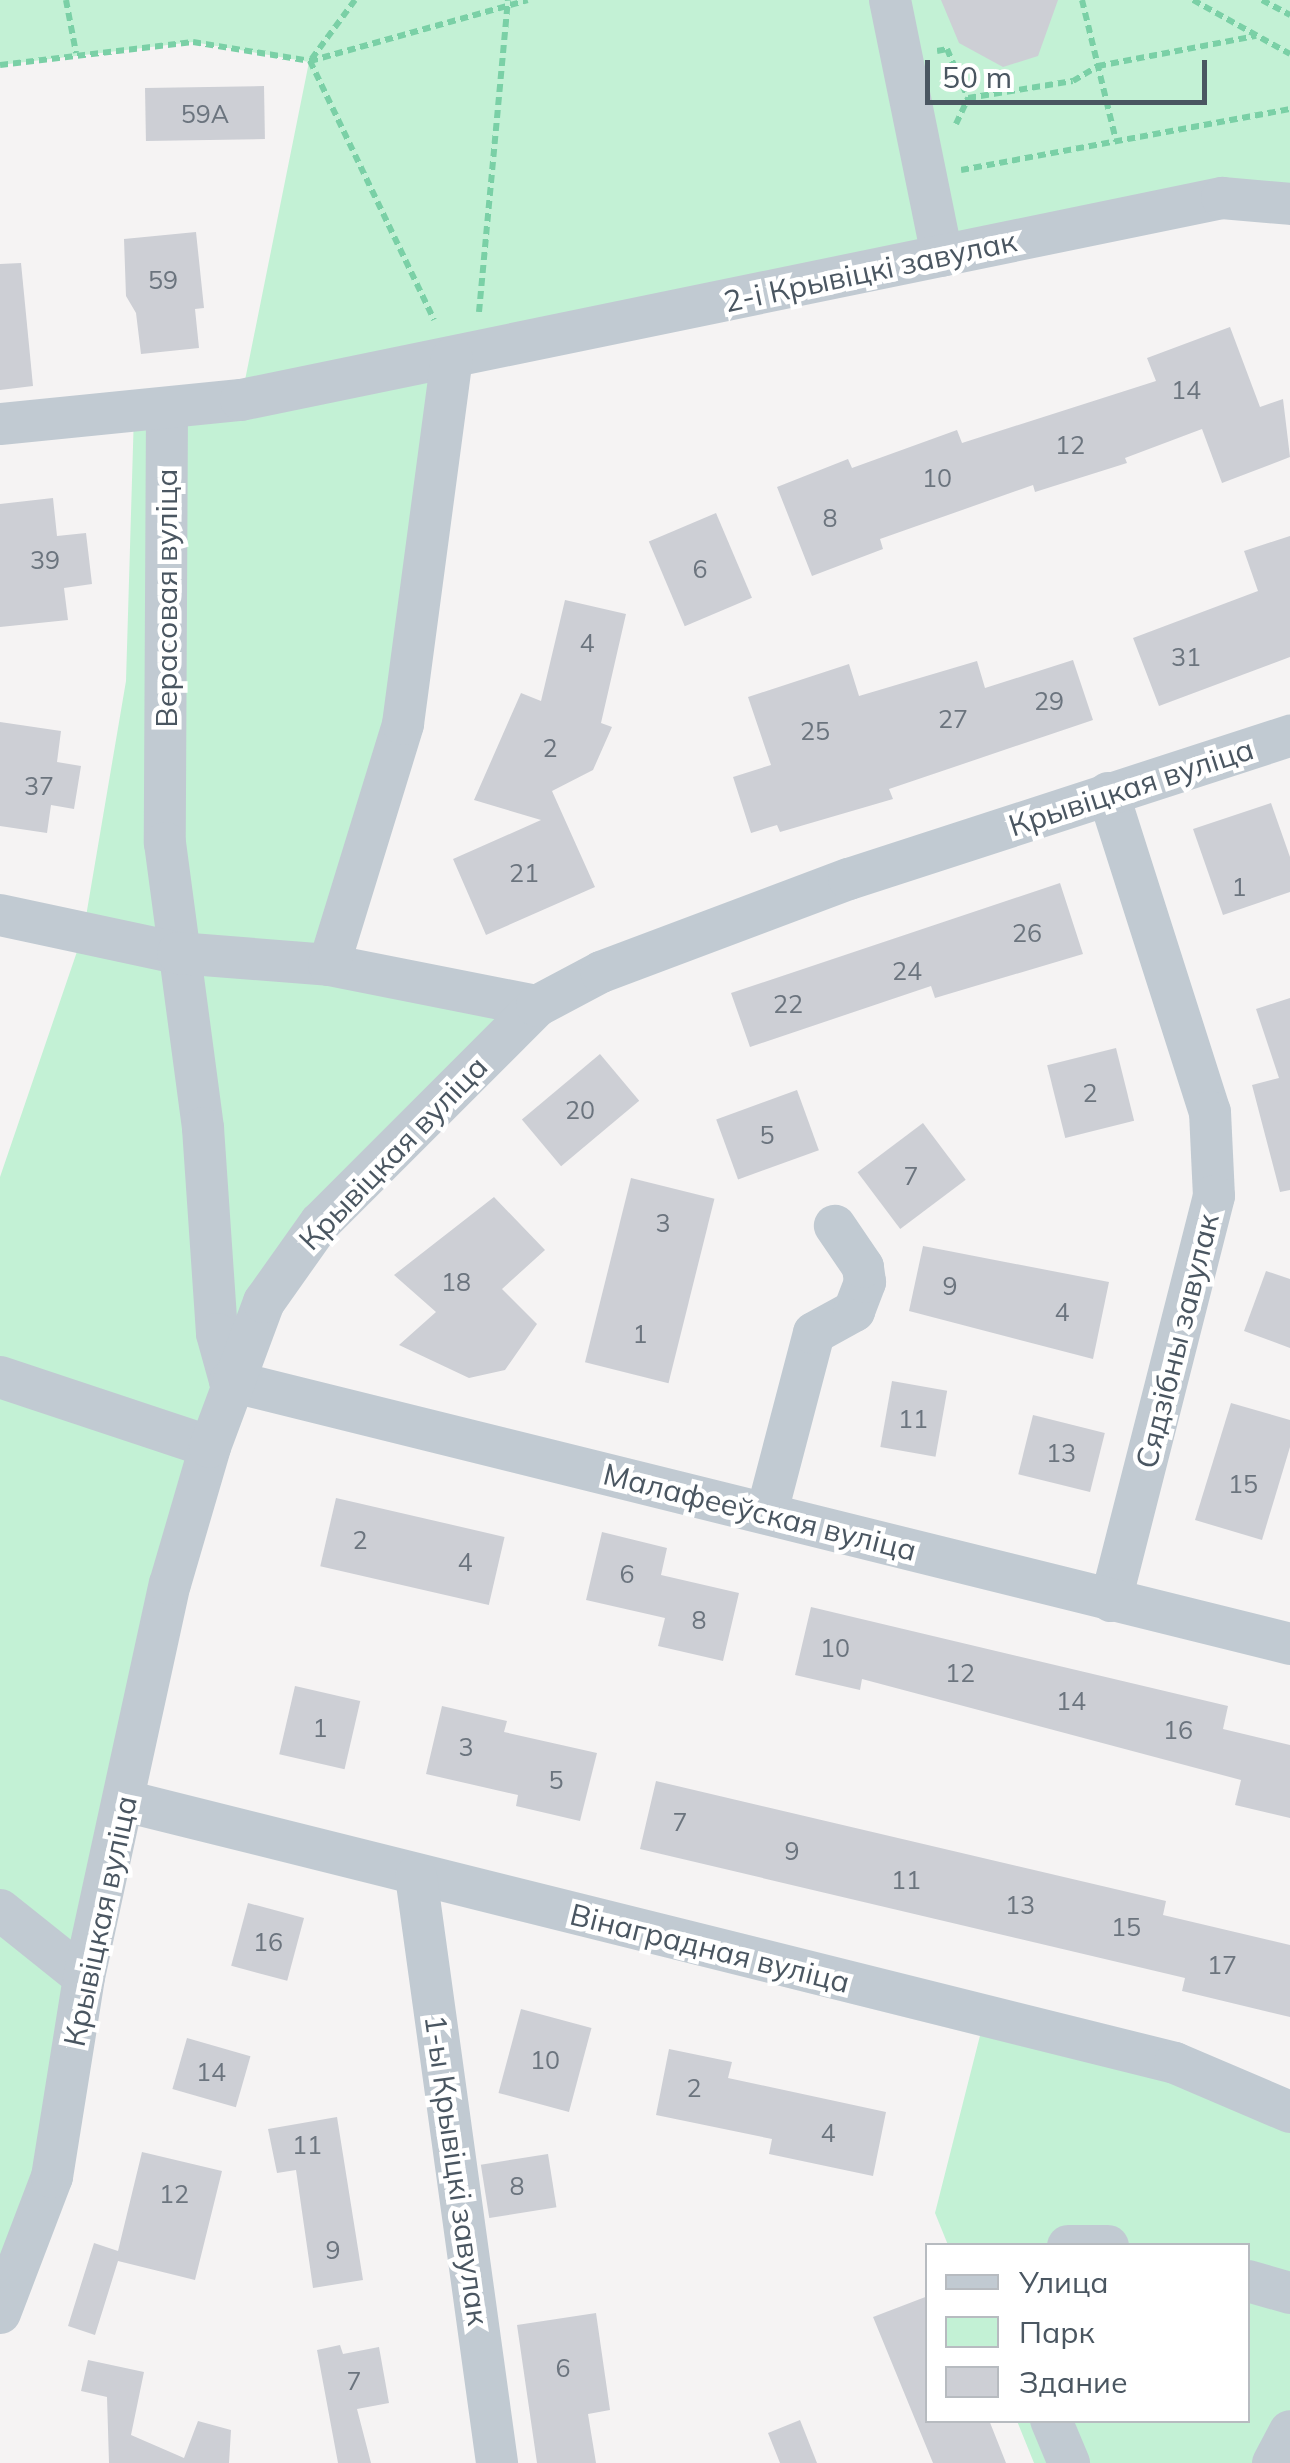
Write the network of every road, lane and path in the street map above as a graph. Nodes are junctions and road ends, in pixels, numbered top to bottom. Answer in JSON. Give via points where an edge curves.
{"nodes":[{"id":1,"x":66,"y":0,"type":"edge"},
{"id":2,"x":355,"y":0,"type":"edge"},
{"id":3,"x":528,"y":0,"type":"edge"},
{"id":4,"x":890,"y":0,"type":"edge"},
{"id":5,"x":1082,"y":0,"type":"edge"},
{"id":6,"x":1194,"y":0,"type":"edge"},
{"id":7,"x":1262,"y":0,"type":"edge"},
{"id":8,"x":508,"y":3,"type":"edge"},
{"id":9,"x":1290,"y":15,"type":"edge"},
{"id":10,"x":1256,"y":36,"type":"junction"},
{"id":11,"x":76,"y":52,"type":"junction"},
{"id":12,"x":1290,"y":54,"type":"edge"},
{"id":13,"x":310,"y":61,"type":"junction"},
{"id":14,"x":0,"y":64,"type":"edge"},
{"id":15,"x":1098,"y":66,"type":"junction"},
{"id":16,"x":1290,"y":109,"type":"edge"},
{"id":17,"x":1116,"y":140,"type":"junction"},
{"id":18,"x":929,"y":176,"type":"junction"},
{"id":19,"x":1290,"y":204,"type":"edge"},
{"id":20,"x":942,"y":256,"type":"junction"},
{"id":21,"x":463,"y":355,"type":"junction"},
{"id":22,"x":168,"y":410,"type":"junction"},
{"id":23,"x":0,"y":424,"type":"edge"},
{"id":24,"x":1290,"y":736,"type":"edge"},
{"id":25,"x":1108,"y":792,"type":"junction"},
{"id":26,"x":0,"y":915,"type":"edge"},
{"id":27,"x":178,"y":953,"type":"junction"},
{"id":28,"x":329,"y":965,"type":"junction"},
{"id":29,"x":537,"y":1006,"type":"junction"},
{"id":30,"x":835,"y":1226,"type":"dead end"},
{"id":31,"x":0,"y":1377,"type":"edge"},
{"id":32,"x":230,"y":1381,"type":"junction"},
{"id":33,"x":210,"y":1447,"type":"junction"},
{"id":34,"x":767,"y":1512,"type":"junction"},
{"id":35,"x":1112,"y":1601,"type":"junction"},
{"id":36,"x":1290,"y":1644,"type":"edge"},
{"id":37,"x":125,"y":1801,"type":"junction"},
{"id":38,"x":416,"y":1876,"type":"junction"},
{"id":39,"x":0,"y":1910,"type":"edge"},
{"id":40,"x":84,"y":1976,"type":"junction"},
{"id":41,"x":1290,"y":2112,"type":"edge"},
{"id":42,"x":1250,"y":2282,"type":"edge"},
{"id":43,"x":1290,"y":2293,"type":"edge"},
{"id":44,"x":0,"y":2313,"type":"edge"},
{"id":45,"x":1052,"y":2423,"type":"edge"},
{"id":46,"x":1290,"y":2431,"type":"edge"},
{"id":47,"x":498,"y":2463,"type":"edge"},
{"id":48,"x":1069,"y":2463,"type":"edge"},
{"id":49,"x":1274,"y":2463,"type":"edge"}],
"edges":[{"from":1,"to":11,"type":"path"},
{"from":2,"to":13,"type":"path"},
{"from":3,"to":8,"type":"path"},
{"from":4,"to":18,"type":"street"},
{"from":5,"to":15,"type":"path"},
{"from":6,"to":10,"type":"path"},
{"from":7,"to":9,"type":"path"},
{"from":8,"to":13,"type":"path"},
{"from":8,"to":21,"type":"path"},
{"from":10,"to":12,"type":"path"},
{"from":10,"to":15,"type":"path"},
{"from":11,"to":13,"type":"path","via":[[193,42]]},
{"from":11,"to":14,"type":"path"},
{"from":13,"to":21,"type":"path"},
{"from":15,"to":17,"type":"path"},
{"from":15,"to":18,"type":"path","via":[[1073,81],[968,98]]},
{"from":16,"to":17,"type":"path"},
{"from":17,"to":18,"type":"path"},
{"from":18,"to":20,"type":"street"},
{"from":19,"to":20,"type":"street","name":"2-і Крывіцкі завулак","via":[[1222,198]]},
{"from":20,"to":21,"type":"street","name":"2-і Крывіцкі завулак"},
{"from":21,"to":22,"type":"street","name":"2-і Крывіцкі завулак"},
{"from":21,"to":28,"type":"street","via":[[403,724]]},
{"from":22,"to":23,"type":"street"},
{"from":22,"to":27,"type":"street","name":"Верасовая вуліца","via":[[164,809]]},
{"from":24,"to":25,"type":"street","name":"Крывіцкая вуліца"},
{"from":25,"to":29,"type":"street","name":"Крывіцкая вуліца","via":[[687,938]]},
{"from":25,"to":35,"type":"street","name":"Сядзібны завулак","via":[[1210,1112],[1214,1196]]},
{"from":26,"to":27,"type":"street"},
{"from":27,"to":28,"type":"street"},
{"from":27,"to":32,"type":"street","name":"Верасовая вуліца","via":[[203,1128],[215,1320]]},
{"from":28,"to":29,"type":"street"},
{"from":29,"to":32,"type":"street","name":"Крывіцкая вуліца","via":[[320,1222],[264,1302]]},
{"from":30,"to":34,"type":"street","via":[[864,1267],[865,1282],[854,1311],[814,1333]]},
{"from":31,"to":33,"type":"street"},
{"from":32,"to":33,"type":"street","name":"Крывіцкая вуліца"},
{"from":32,"to":34,"type":"street","name":"Малафееўская вуліца"},
{"from":33,"to":37,"type":"street","name":"Крывіцкая вуліца","via":[[170,1584]]},
{"from":34,"to":35,"type":"street","name":"Малафееўская вуліца"},
{"from":35,"to":36,"type":"street","name":"Малафееўская вуліца"},
{"from":37,"to":38,"type":"street","name":"Вінаградная вуліца"},
{"from":37,"to":40,"type":"street","name":"Крывіцкая вуліца"},
{"from":38,"to":41,"type":"street","name":"Вінаградная вуліца","via":[[1176,2063]]},
{"from":38,"to":47,"type":"street","name":"1-ы Крывіцкі завулак"},
{"from":39,"to":40,"type":"street"},
{"from":40,"to":44,"type":"street","name":"Крывіцкая вуліца","via":[[52,2177]]},
{"from":42,"to":43,"type":"street"},
{"from":45,"to":48,"type":"street"},
{"from":46,"to":49,"type":"street"}]}
